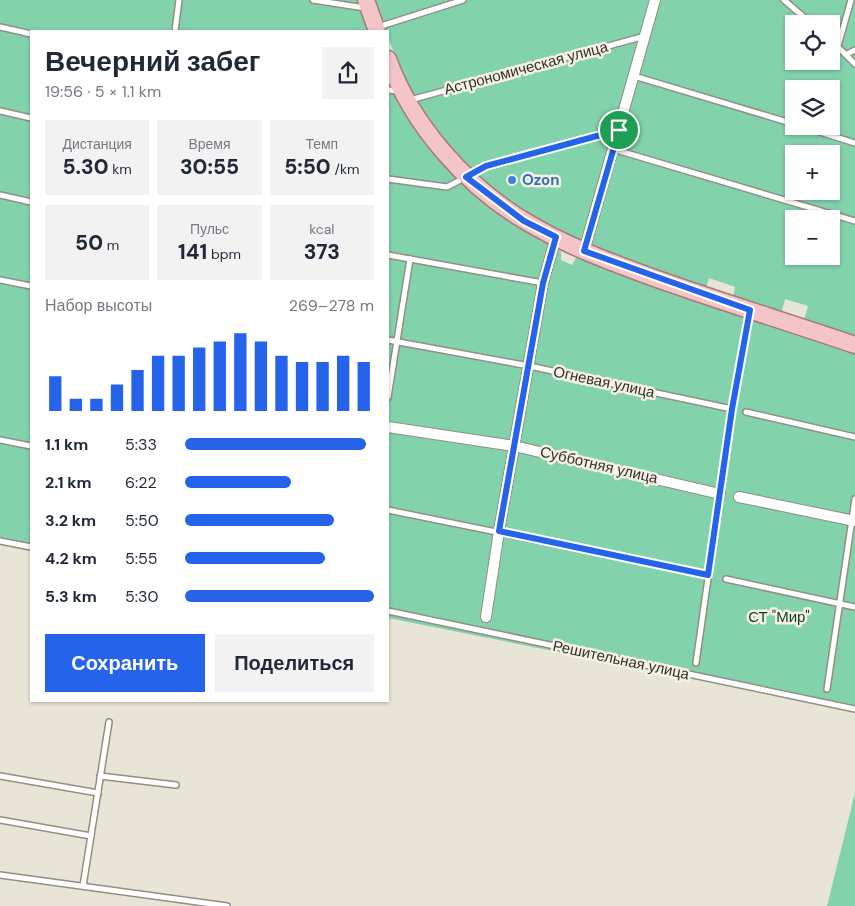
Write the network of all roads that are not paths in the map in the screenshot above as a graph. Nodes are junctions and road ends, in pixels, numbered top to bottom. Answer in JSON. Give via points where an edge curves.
{"nodes":[{"id":1,"x":179,"y":0,"type":"edge"},
{"id":2,"x":313,"y":0,"type":"edge"},
{"id":3,"x":463,"y":0,"type":"edge"},
{"id":4,"x":655,"y":0,"type":"edge"},
{"id":5,"x":784,"y":0,"type":"edge"},
{"id":6,"x":851,"y":0,"type":"edge"},
{"id":7,"x":367,"y":4,"type":"edge"},
{"id":8,"x":802,"y":15,"type":"edge"},
{"id":9,"x":0,"y":27,"type":"edge"},
{"id":10,"x":376,"y":29,"type":"edge"},
{"id":11,"x":175,"y":30,"type":"edge"},
{"id":12,"x":30,"y":34,"type":"edge"},
{"id":13,"x":646,"y":36,"type":"junction"},
{"id":14,"x":840,"y":39,"type":"edge"},
{"id":15,"x":840,"y":48,"type":"edge"},
{"id":16,"x":855,"y":50,"type":"edge"},
{"id":17,"x":847,"y":54,"type":"junction"},
{"id":18,"x":389,"y":62,"type":"edge"},
{"id":19,"x":855,"y":64,"type":"edge"},
{"id":20,"x":634,"y":76,"type":"junction"},
{"id":21,"x":398,"y":94,"type":"edge"},
{"id":22,"x":0,"y":111,"type":"edge"},
{"id":23,"x":30,"y":118,"type":"edge"},
{"id":24,"x":785,"y":121,"type":"edge"},
{"id":25,"x":619,"y":130,"type":"junction"},
{"id":26,"x":830,"y":135,"type":"edge"},
{"id":27,"x":855,"y":143,"type":"edge"},
{"id":28,"x":613,"y":149,"type":"junction"},
{"id":29,"x":466,"y":177,"type":"junction"},
{"id":30,"x":389,"y":178,"type":"edge"},
{"id":31,"x":0,"y":195,"type":"edge"},
{"id":32,"x":30,"y":202,"type":"edge"},
{"id":33,"x":855,"y":221,"type":"edge"},
{"id":34,"x":556,"y":237,"type":"junction"},
{"id":35,"x":584,"y":251,"type":"junction"},
{"id":36,"x":389,"y":255,"type":"edge"},
{"id":37,"x":410,"y":259,"type":"junction"},
{"id":38,"x":0,"y":280,"type":"edge"},
{"id":39,"x":543,"y":283,"type":"junction"},
{"id":40,"x":30,"y":286,"type":"edge"},
{"id":41,"x":750,"y":310,"type":"junction"},
{"id":42,"x":389,"y":340,"type":"edge"},
{"id":43,"x":396,"y":342,"type":"junction"},
{"id":44,"x":855,"y":345,"type":"edge"},
{"id":45,"x":529,"y":366,"type":"junction"},
{"id":46,"x":389,"y":390,"type":"edge"},
{"id":47,"x":732,"y":409,"type":"junction"},
{"id":48,"x":746,"y":412,"type":"dead end"},
{"id":49,"x":389,"y":426,"type":"edge"},
{"id":50,"x":855,"y":437,"type":"edge"},
{"id":51,"x":0,"y":440,"type":"edge"},
{"id":52,"x":30,"y":446,"type":"edge"},
{"id":53,"x":514,"y":446,"type":"junction"},
{"id":54,"x":720,"y":494,"type":"junction"},
{"id":55,"x":738,"y":498,"type":"dead end"},
{"id":56,"x":855,"y":499,"type":"edge"},
{"id":57,"x":389,"y":510,"type":"edge"},
{"id":58,"x":853,"y":520,"type":"edge"},
{"id":59,"x":499,"y":531,"type":"junction"},
{"id":60,"x":0,"y":541,"type":"edge"},
{"id":61,"x":30,"y":547,"type":"edge"},
{"id":62,"x":708,"y":575,"type":"junction"},
{"id":63,"x":726,"y":579,"type":"dead end"},
{"id":64,"x":840,"y":604,"type":"junction"},
{"id":65,"x":855,"y":607,"type":"edge"},
{"id":66,"x":389,"y":611,"type":"edge"},
{"id":67,"x":486,"y":617,"type":"dead end"},
{"id":68,"x":696,"y":664,"type":"dead end"},
{"id":69,"x":827,"y":689,"type":"dead end"},
{"id":70,"x":855,"y":709,"type":"edge"},
{"id":71,"x":109,"y":722,"type":"dead end"},
{"id":72,"x":0,"y":776,"type":"edge"},
{"id":73,"x":100,"y":776,"type":"junction"},
{"id":74,"x":176,"y":785,"type":"dead end"},
{"id":75,"x":98,"y":793,"type":"junction"},
{"id":76,"x":0,"y":820,"type":"edge"},
{"id":77,"x":91,"y":836,"type":"junction"},
{"id":78,"x":0,"y":875,"type":"edge"},
{"id":79,"x":83,"y":886,"type":"junction"},
{"id":80,"x":227,"y":906,"type":"edge"}],
"edges":[{"from":1,"to":11,"type":"lane"},
{"from":2,"to":7,"type":"lane"},
{"from":3,"to":10,"type":"lane"},
{"from":4,"to":13,"type":"street"},
{"from":5,"to":8,"type":"lane"},
{"from":6,"to":14,"type":"lane"},
{"from":7,"to":10,"type":"main road"},
{"from":9,"to":12,"type":"lane"},
{"from":13,"to":20,"type":"street"},
{"from":13,"to":21,"type":"lane","name":"Астрономическая улица"},
{"from":15,"to":17,"type":"lane"},
{"from":16,"to":17,"type":"lane"},
{"from":17,"to":19,"type":"lane"},
{"from":18,"to":21,"type":"main road"},
{"from":20,"to":24,"type":"lane"},
{"from":20,"to":25,"type":"street"},
{"from":21,"to":29,"type":"main road"},
{"from":22,"to":23,"type":"lane"},
{"from":25,"to":28,"type":"street"},
{"from":25,"to":29,"type":"lane","via":[[486,166]]},
{"from":26,"to":27,"type":"lane"},
{"from":28,"to":33,"type":"lane"},
{"from":28,"to":35,"type":"street"},
{"from":29,"to":30,"type":"lane","via":[[447,187]]},
{"from":29,"to":34,"type":"main road","via":[[524,221]]},
{"from":31,"to":32,"type":"lane"},
{"from":34,"to":35,"type":"main road"},
{"from":34,"to":39,"type":"street"},
{"from":35,"to":41,"type":"main road"},
{"from":36,"to":37,"type":"lane"},
{"from":37,"to":39,"type":"lane"},
{"from":37,"to":43,"type":"lane"},
{"from":38,"to":40,"type":"lane"},
{"from":39,"to":45,"type":"street"},
{"from":41,"to":44,"type":"main road"},
{"from":41,"to":47,"type":"lane"},
{"from":42,"to":43,"type":"lane","name":"Огневая улица"},
{"from":43,"to":45,"type":"lane","name":"Огневая улица"},
{"from":43,"to":46,"type":"lane"},
{"from":45,"to":47,"type":"lane","name":"Огневая улица"},
{"from":45,"to":53,"type":"street"},
{"from":47,"to":54,"type":"lane"},
{"from":48,"to":50,"type":"lane"},
{"from":49,"to":53,"type":"street","name":"Субботняя улица"},
{"from":51,"to":52,"type":"lane"},
{"from":53,"to":54,"type":"street","name":"Субботняя улица"},
{"from":53,"to":59,"type":"street"},
{"from":54,"to":62,"type":"lane"},
{"from":55,"to":58,"type":"street"},
{"from":56,"to":58,"type":"lane"},
{"from":57,"to":59,"type":"lane"},
{"from":58,"to":64,"type":"lane"},
{"from":59,"to":62,"type":"lane"},
{"from":59,"to":67,"type":"street"},
{"from":60,"to":61,"type":"lane"},
{"from":62,"to":68,"type":"lane"},
{"from":63,"to":64,"type":"lane"},
{"from":64,"to":65,"type":"lane"},
{"from":64,"to":69,"type":"lane"},
{"from":66,"to":70,"type":"lane","name":"Решительная улица"},
{"from":71,"to":73,"type":"lane"},
{"from":72,"to":75,"type":"lane"},
{"from":73,"to":74,"type":"lane"},
{"from":73,"to":75,"type":"lane"},
{"from":75,"to":77,"type":"lane"},
{"from":76,"to":77,"type":"lane"},
{"from":77,"to":79,"type":"lane"},
{"from":78,"to":79,"type":"lane"},
{"from":79,"to":80,"type":"lane"}]}
